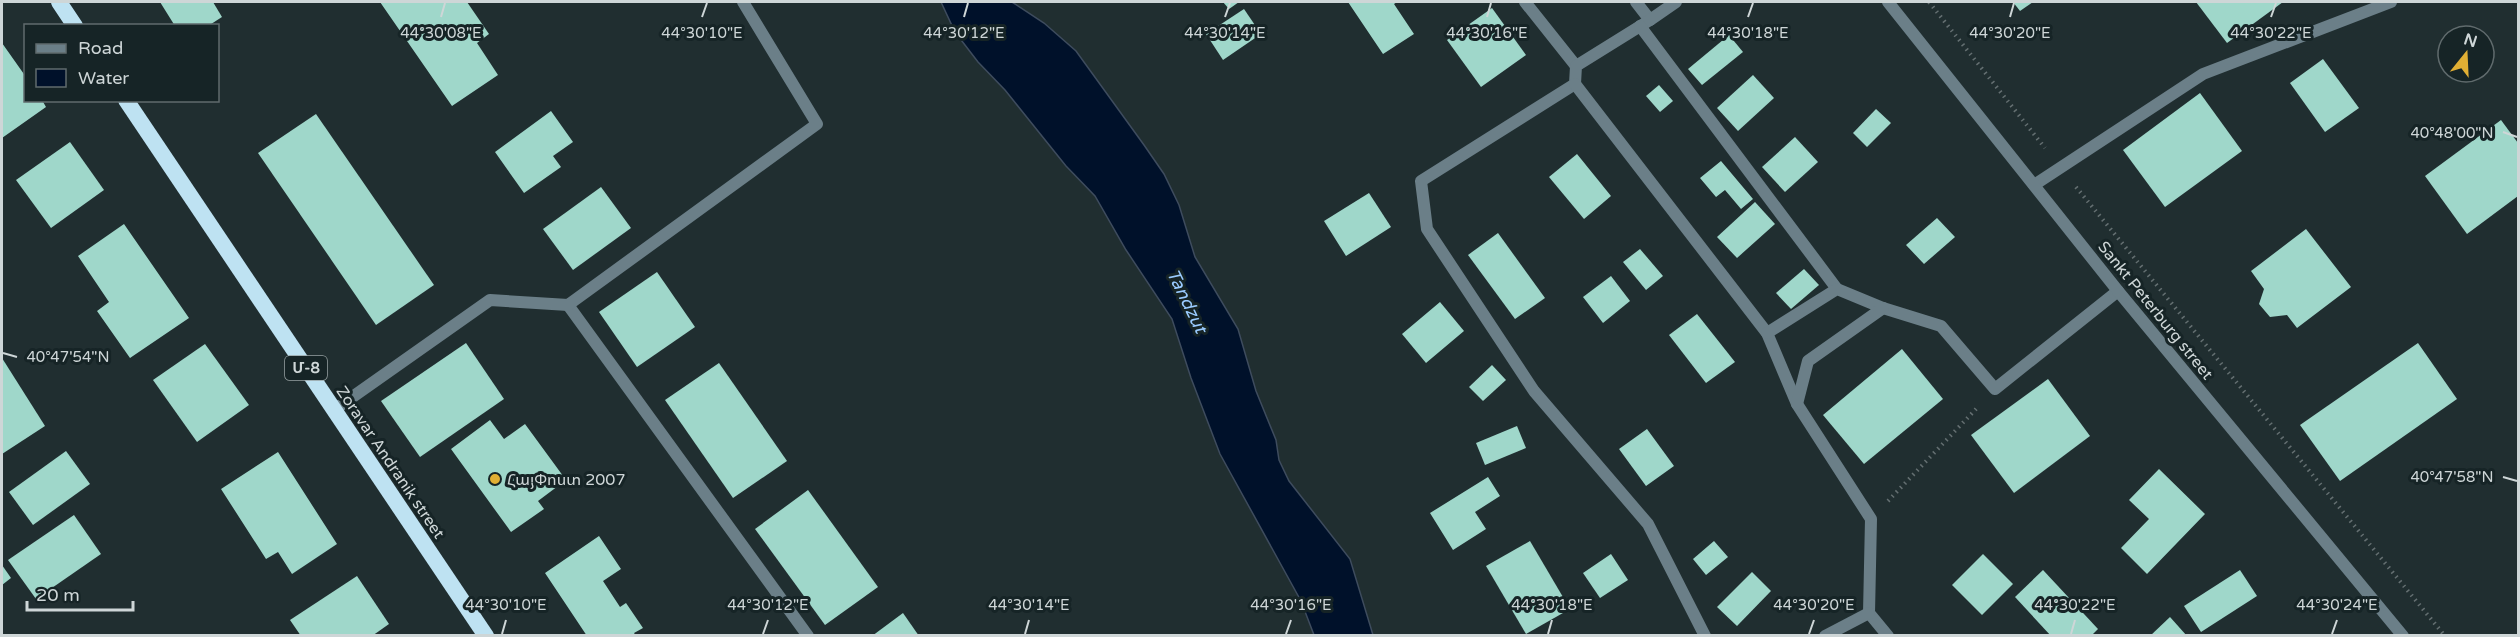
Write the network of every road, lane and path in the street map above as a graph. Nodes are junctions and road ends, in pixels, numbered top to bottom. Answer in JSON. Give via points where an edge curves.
{"nodes":[{"id":1,"x":59,"y":2,"type":"edge"},
{"id":2,"x":742,"y":2,"type":"edge"},
{"id":3,"x":1525,"y":2,"type":"edge"},
{"id":4,"x":1636,"y":2,"type":"edge"},
{"id":5,"x":1676,"y":2,"type":"edge"},
{"id":6,"x":1888,"y":2,"type":"edge"},
{"id":7,"x":1929,"y":2,"type":"edge"},
{"id":8,"x":2391,"y":2,"type":"edge"},
{"id":9,"x":1645,"y":23,"type":"junction"},
{"id":10,"x":74,"y":24,"type":"edge"},
{"id":11,"x":1576,"y":66,"type":"junction"},
{"id":12,"x":1575,"y":84,"type":"junction"},
{"id":13,"x":127,"y":102,"type":"edge"},
{"id":14,"x":2061,"y":168,"type":"junction"},
{"id":15,"x":2034,"y":185,"type":"junction"},
{"id":16,"x":1838,"y":289,"type":"junction"},
{"id":17,"x":2118,"y":291,"type":"junction"},
{"id":18,"x":568,"y":305,"type":"junction"},
{"id":19,"x":1883,"y":308,"type":"junction"},
{"id":20,"x":1767,"y":333,"type":"junction"},
{"id":21,"x":1995,"y":389,"type":"junction"},
{"id":22,"x":1797,"y":404,"type":"junction"},
{"id":23,"x":334,"y":410,"type":"junction"},
{"id":24,"x":1871,"y":519,"type":"junction"},
{"id":25,"x":1869,"y":613,"type":"junction"},
{"id":26,"x":486,"y":636,"type":"edge"},
{"id":27,"x":808,"y":636,"type":"edge"},
{"id":28,"x":1705,"y":636,"type":"edge"},
{"id":29,"x":1825,"y":636,"type":"edge"},
{"id":30,"x":1888,"y":636,"type":"edge"},
{"id":31,"x":2403,"y":636,"type":"edge"},
{"id":32,"x":2445,"y":636,"type":"edge"}],
"edges":[{"from":1,"to":10,"type":"highway"},
{"from":2,"to":18,"type":"street","via":[[817,124]]},
{"from":3,"to":11,"type":"street"},
{"from":4,"to":9,"type":"street"},
{"from":5,"to":9,"type":"street"},
{"from":6,"to":15,"type":"street","name":"Sankt Peterburg street"},
{"from":7,"to":14,"type":"path"},
{"from":8,"to":14,"type":"street","via":[[2203,74]]},
{"from":9,"to":11,"type":"street"},
{"from":9,"to":16,"type":"street"},
{"from":11,"to":12,"type":"street"},
{"from":12,"to":20,"type":"street"},
{"from":12,"to":28,"type":"street","via":[[1421,181],[1427,229],[1534,391],[1648,524]]},
{"from":13,"to":23,"type":"highway","name":"Zoravar Andranik street","number":"Մ-8"},
{"from":14,"to":15,"type":"street"},
{"from":14,"to":32,"type":"path"},
{"from":15,"to":17,"type":"street","name":"Sankt Peterburg street"},
{"from":16,"to":19,"type":"street"},
{"from":16,"to":20,"type":"street"},
{"from":17,"to":21,"type":"street"},
{"from":17,"to":31,"type":"street","name":"Sankt Peterburg street"},
{"from":18,"to":23,"type":"street","via":[[489,300]]},
{"from":18,"to":27,"type":"street"},
{"from":19,"to":21,"type":"street","via":[[1941,326]]},
{"from":19,"to":22,"type":"street","via":[[1808,361]]},
{"from":20,"to":22,"type":"street"},
{"from":21,"to":24,"type":"path"},
{"from":22,"to":24,"type":"street"},
{"from":23,"to":26,"type":"highway","name":"Zoravar Andranik street","number":"Մ-8"},
{"from":24,"to":25,"type":"street"},
{"from":25,"to":29,"type":"street"},
{"from":25,"to":30,"type":"street"}]}
